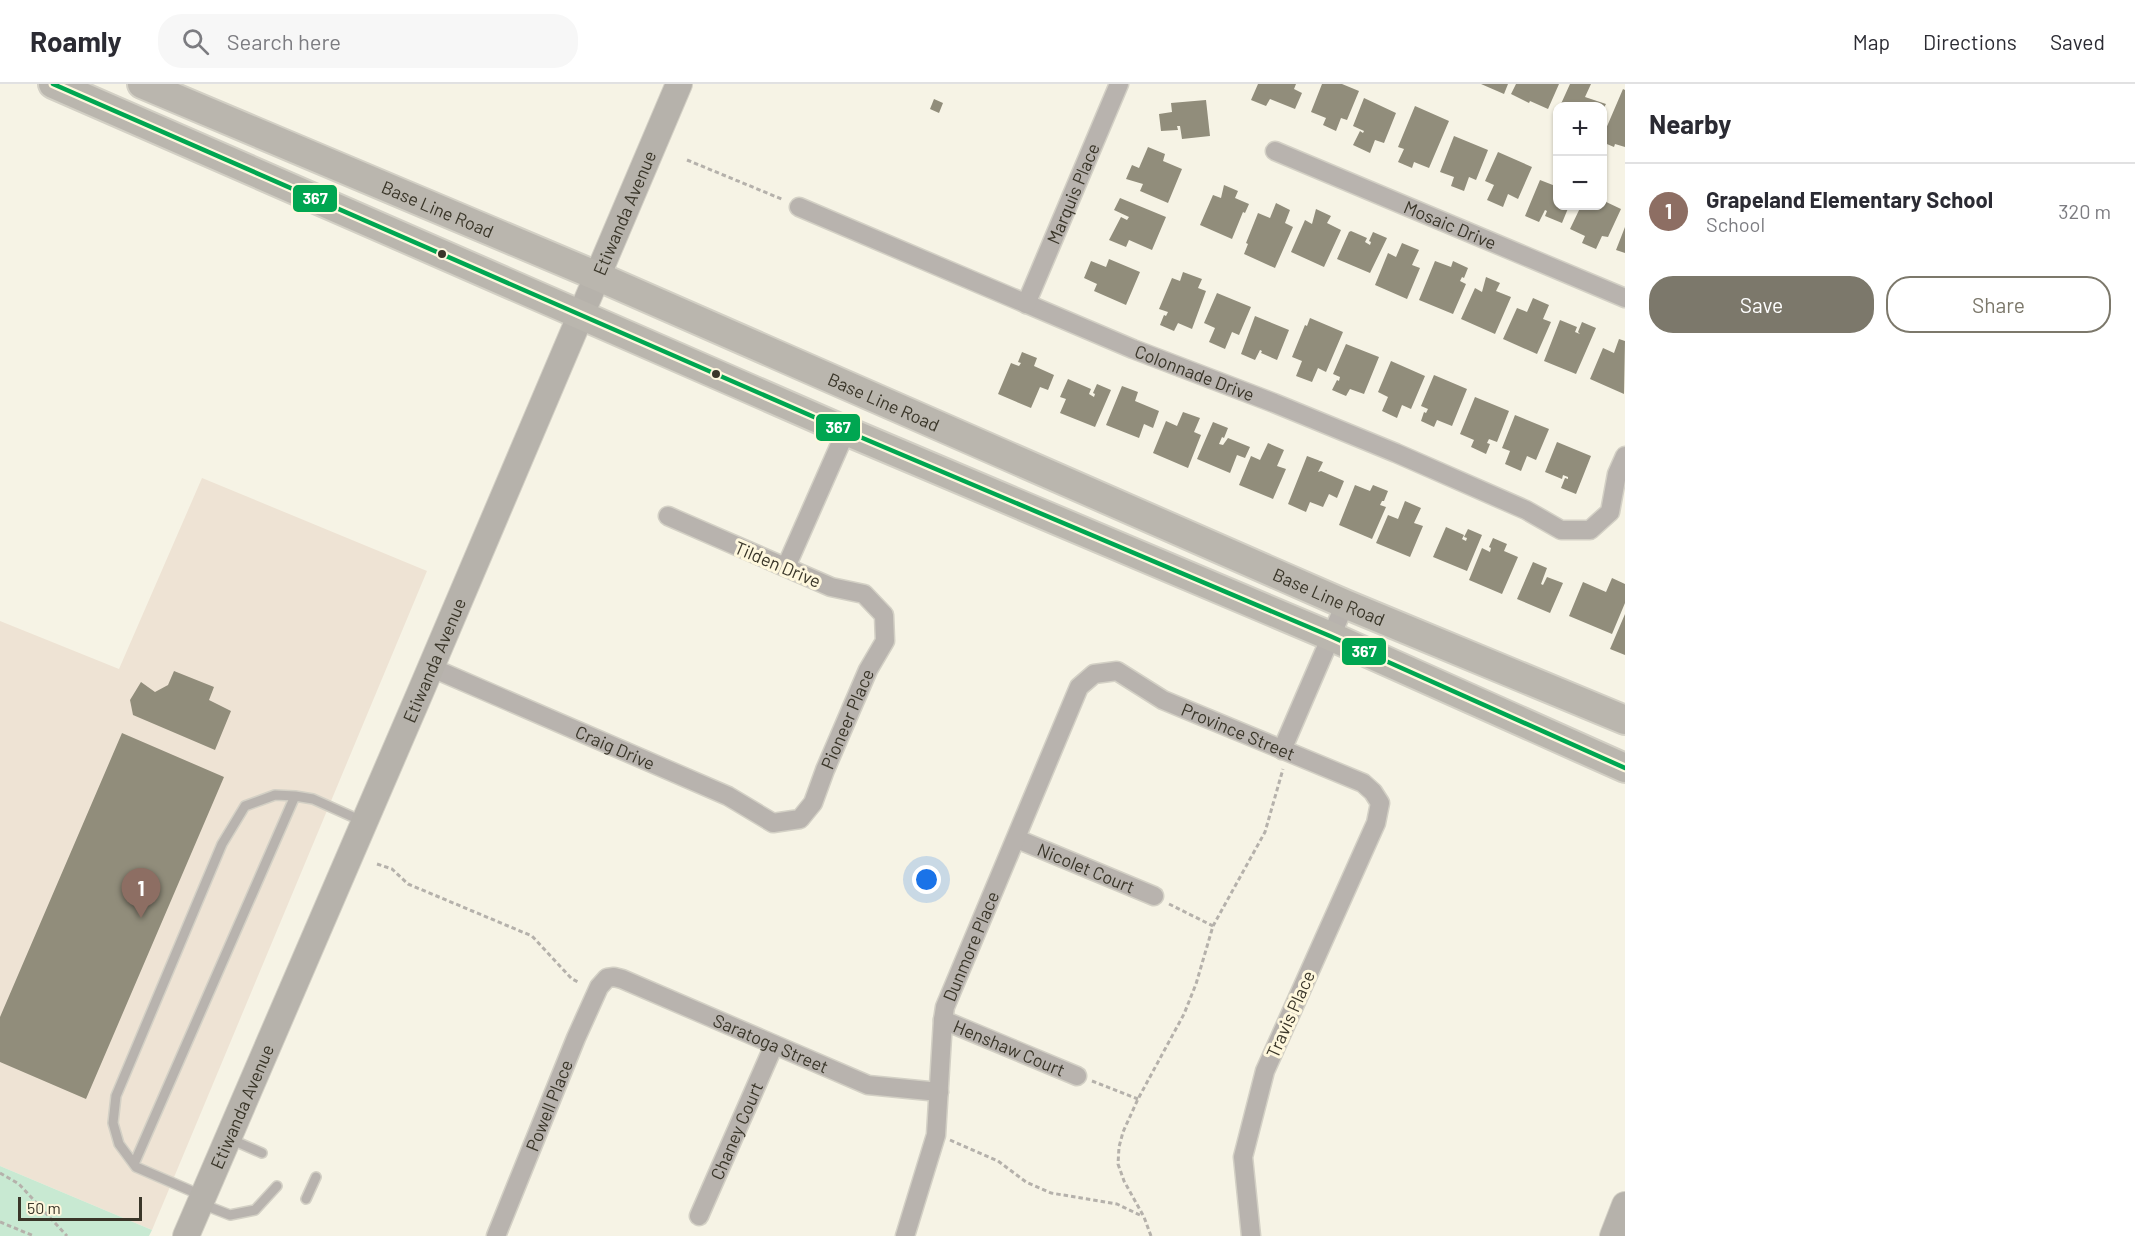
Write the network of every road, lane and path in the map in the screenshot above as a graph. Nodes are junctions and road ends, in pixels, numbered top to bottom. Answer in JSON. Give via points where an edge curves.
{"nodes":[{"id":1,"x":53,"y":84,"type":"edge"},
{"id":2,"x":142,"y":84,"type":"edge"},
{"id":3,"x":679,"y":84,"type":"edge"},
{"id":4,"x":1119,"y":84,"type":"edge"},
{"id":5,"x":1275,"y":150,"type":"dead end"},
{"id":6,"x":687,"y":160,"type":"dead end"},
{"id":7,"x":799,"y":207,"type":"joint"},
{"id":8,"x":597,"y":276,"type":"junction"},
{"id":9,"x":1625,"y":298,"type":"edge"},
{"id":10,"x":1026,"y":304,"type":"junction"},
{"id":11,"x":581,"y":314,"type":"junction"},
{"id":12,"x":846,"y":431,"type":"junction"},
{"id":13,"x":1625,"y":456,"type":"edge"},
{"id":14,"x":668,"y":516,"type":"dead end"},
{"id":15,"x":786,"y":567,"type":"junction"},
{"id":16,"x":1345,"y":604,"type":"junction"},
{"id":17,"x":884,"y":615,"type":"joint"},
{"id":18,"x":1330,"y":636,"type":"junction"},
{"id":19,"x":430,"y":667,"type":"junction"},
{"id":20,"x":1095,"y":674,"type":"joint"},
{"id":21,"x":1625,"y":720,"type":"edge"},
{"id":22,"x":1283,"y":759,"type":"junction"},
{"id":23,"x":1625,"y":768,"type":"edge"},
{"id":24,"x":295,"y":796,"type":"junction"},
{"id":25,"x":1380,"y":802,"type":"joint"},
{"id":26,"x":800,"y":819,"type":"joint"},
{"id":27,"x":364,"y":822,"type":"junction"},
{"id":28,"x":1017,"y":838,"type":"junction"},
{"id":29,"x":377,"y":864,"type":"dead end"},
{"id":30,"x":1154,"y":896,"type":"joint"},
{"id":31,"x":1212,"y":926,"type":"junction"},
{"id":32,"x":607,"y":978,"type":"joint"},
{"id":33,"x":578,"y":982,"type":"dead end"},
{"id":34,"x":943,"y":1020,"type":"junction"},
{"id":35,"x":774,"y":1046,"type":"junction"},
{"id":36,"x":1077,"y":1076,"type":"joint"},
{"id":37,"x":939,"y":1092,"type":"junction"},
{"id":38,"x":1138,"y":1098,"type":"junction"},
{"id":39,"x":936,"y":1135,"type":"junction"},
{"id":40,"x":227,"y":1138,"type":"junction"},
{"id":41,"x":262,"y":1153,"type":"dead end"},
{"id":42,"x":134,"y":1164,"type":"junction"},
{"id":43,"x":0,"y":1173,"type":"edge"},
{"id":44,"x":316,"y":1177,"type":"dead end"},
{"id":45,"x":277,"y":1186,"type":"dead end"},
{"id":46,"x":306,"y":1198,"type":"dead end"},
{"id":47,"x":201,"y":1199,"type":"junction"},
{"id":48,"x":1625,"y":1205,"type":"edge"},
{"id":49,"x":699,"y":1216,"type":"dead end"},
{"id":50,"x":1144,"y":1216,"type":"junction"},
{"id":51,"x":0,"y":1222,"type":"edge"},
{"id":52,"x":34,"y":1236,"type":"edge"},
{"id":53,"x":67,"y":1236,"type":"edge"},
{"id":54,"x":186,"y":1236,"type":"edge"},
{"id":55,"x":496,"y":1236,"type":"edge"},
{"id":56,"x":905,"y":1236,"type":"edge"},
{"id":57,"x":1151,"y":1236,"type":"edge"},
{"id":58,"x":1251,"y":1236,"type":"edge"},
{"id":59,"x":1613,"y":1236,"type":"edge"}],
"edges":[{"from":1,"to":11,"type":"main road","name":"Base Line Road"},
{"from":2,"to":8,"type":"main road","name":"Base Line Road"},
{"from":3,"to":8,"type":"street","name":"Etiwanda Avenue"},
{"from":4,"to":10,"type":"street","name":"Marquis Place"},
{"from":5,"to":9,"type":"street","name":"Mosaic Drive"},
{"from":6,"to":7,"type":"path"},
{"from":7,"to":10,"type":"street","name":"Colonnade Drive"},
{"from":8,"to":11,"type":"street","name":"Etiwanda Avenue"},
{"from":8,"to":16,"type":"main road","name":"Base Line Road"},
{"from":10,"to":13,"type":"street","name":"Colonnade Drive","via":[[1396,453],[1526,510],[1561,530],[1590,530],[1610,512],[1617,474]]},
{"from":11,"to":12,"type":"main road","name":"Base Line Road"},
{"from":11,"to":19,"type":"street","name":"Etiwanda Avenue"},
{"from":12,"to":15,"type":"street"},
{"from":12,"to":18,"type":"main road","name":"Base Line Road"},
{"from":14,"to":15,"type":"street","name":"Tilden Drive"},
{"from":15,"to":17,"type":"street","name":"Tilden Drive","via":[[831,587],[864,594]]},
{"from":16,"to":18,"type":"street"},
{"from":16,"to":21,"type":"main road","name":"Base Line Road"},
{"from":17,"to":26,"type":"street","name":"Pioneer Place","via":[[885,641],[868,670],[813,803]]},
{"from":18,"to":22,"type":"street"},
{"from":18,"to":23,"type":"main road","name":"Base Line Road"},
{"from":19,"to":26,"type":"street","name":"Craig Drive","via":[[728,796],[773,823]]},
{"from":19,"to":27,"type":"street","name":"Etiwanda Avenue"},
{"from":20,"to":22,"type":"street","name":"Province Street","via":[[1117,671],[1163,700]]},
{"from":20,"to":28,"type":"street","name":"Dunmore Place","via":[[1079,687]]},
{"from":22,"to":25,"type":"street","name":"Province Street","via":[[1363,783]]},
{"from":22,"to":31,"type":"path","via":[[1265,832]]},
{"from":24,"to":27,"type":"lane","via":[[313,799]]},
{"from":24,"to":42,"type":"lane"},
{"from":24,"to":42,"type":"lane","via":[[275,795],[245,806],[222,844],[116,1096],[113,1123],[119,1144]]},
{"from":25,"to":58,"type":"street","name":"Travis Place","via":[[1376,823],[1265,1071],[1243,1157]]},
{"from":27,"to":40,"type":"street","name":"Etiwanda Avenue"},
{"from":28,"to":30,"type":"street","name":"Nicolet Court"},
{"from":28,"to":34,"type":"street","name":"Dunmore Place","via":[[945,1007]]},
{"from":29,"to":33,"type":"path","via":[[392,869],[408,884],[532,936]]},
{"from":30,"to":31,"type":"path"},
{"from":31,"to":38,"type":"path","via":[[1184,1014]]},
{"from":32,"to":35,"type":"street","name":"Saratoga Street","via":[[622,979]]},
{"from":32,"to":55,"type":"street","name":"Powell Place","via":[[576,1038]]},
{"from":34,"to":36,"type":"street","name":"Henshaw Court"},
{"from":34,"to":37,"type":"street","name":"Dunmore Place"},
{"from":35,"to":37,"type":"street","name":"Saratoga Street","via":[[868,1085]]},
{"from":35,"to":49,"type":"street","name":"Chaney Court"},
{"from":36,"to":38,"type":"path"},
{"from":37,"to":39,"type":"street","name":"Dunmore Place"},
{"from":38,"to":50,"type":"path","via":[[1123,1132],[1118,1164]]},
{"from":39,"to":50,"type":"path","via":[[998,1161],[1026,1182],[1051,1193],[1117,1204]]},
{"from":39,"to":56,"type":"street","name":"Dunmore Place"},
{"from":40,"to":41,"type":"lane"},
{"from":40,"to":47,"type":"street","name":"Etiwanda Avenue"},
{"from":42,"to":47,"type":"lane"},
{"from":43,"to":53,"type":"path","via":[[19,1184]]},
{"from":44,"to":46,"type":"lane"},
{"from":45,"to":47,"type":"lane","via":[[255,1210],[230,1215]]},
{"from":47,"to":54,"type":"street","name":"Etiwanda Avenue"},
{"from":48,"to":59,"type":"street"},
{"from":50,"to":57,"type":"path"},
{"from":51,"to":52,"type":"path"}]}
